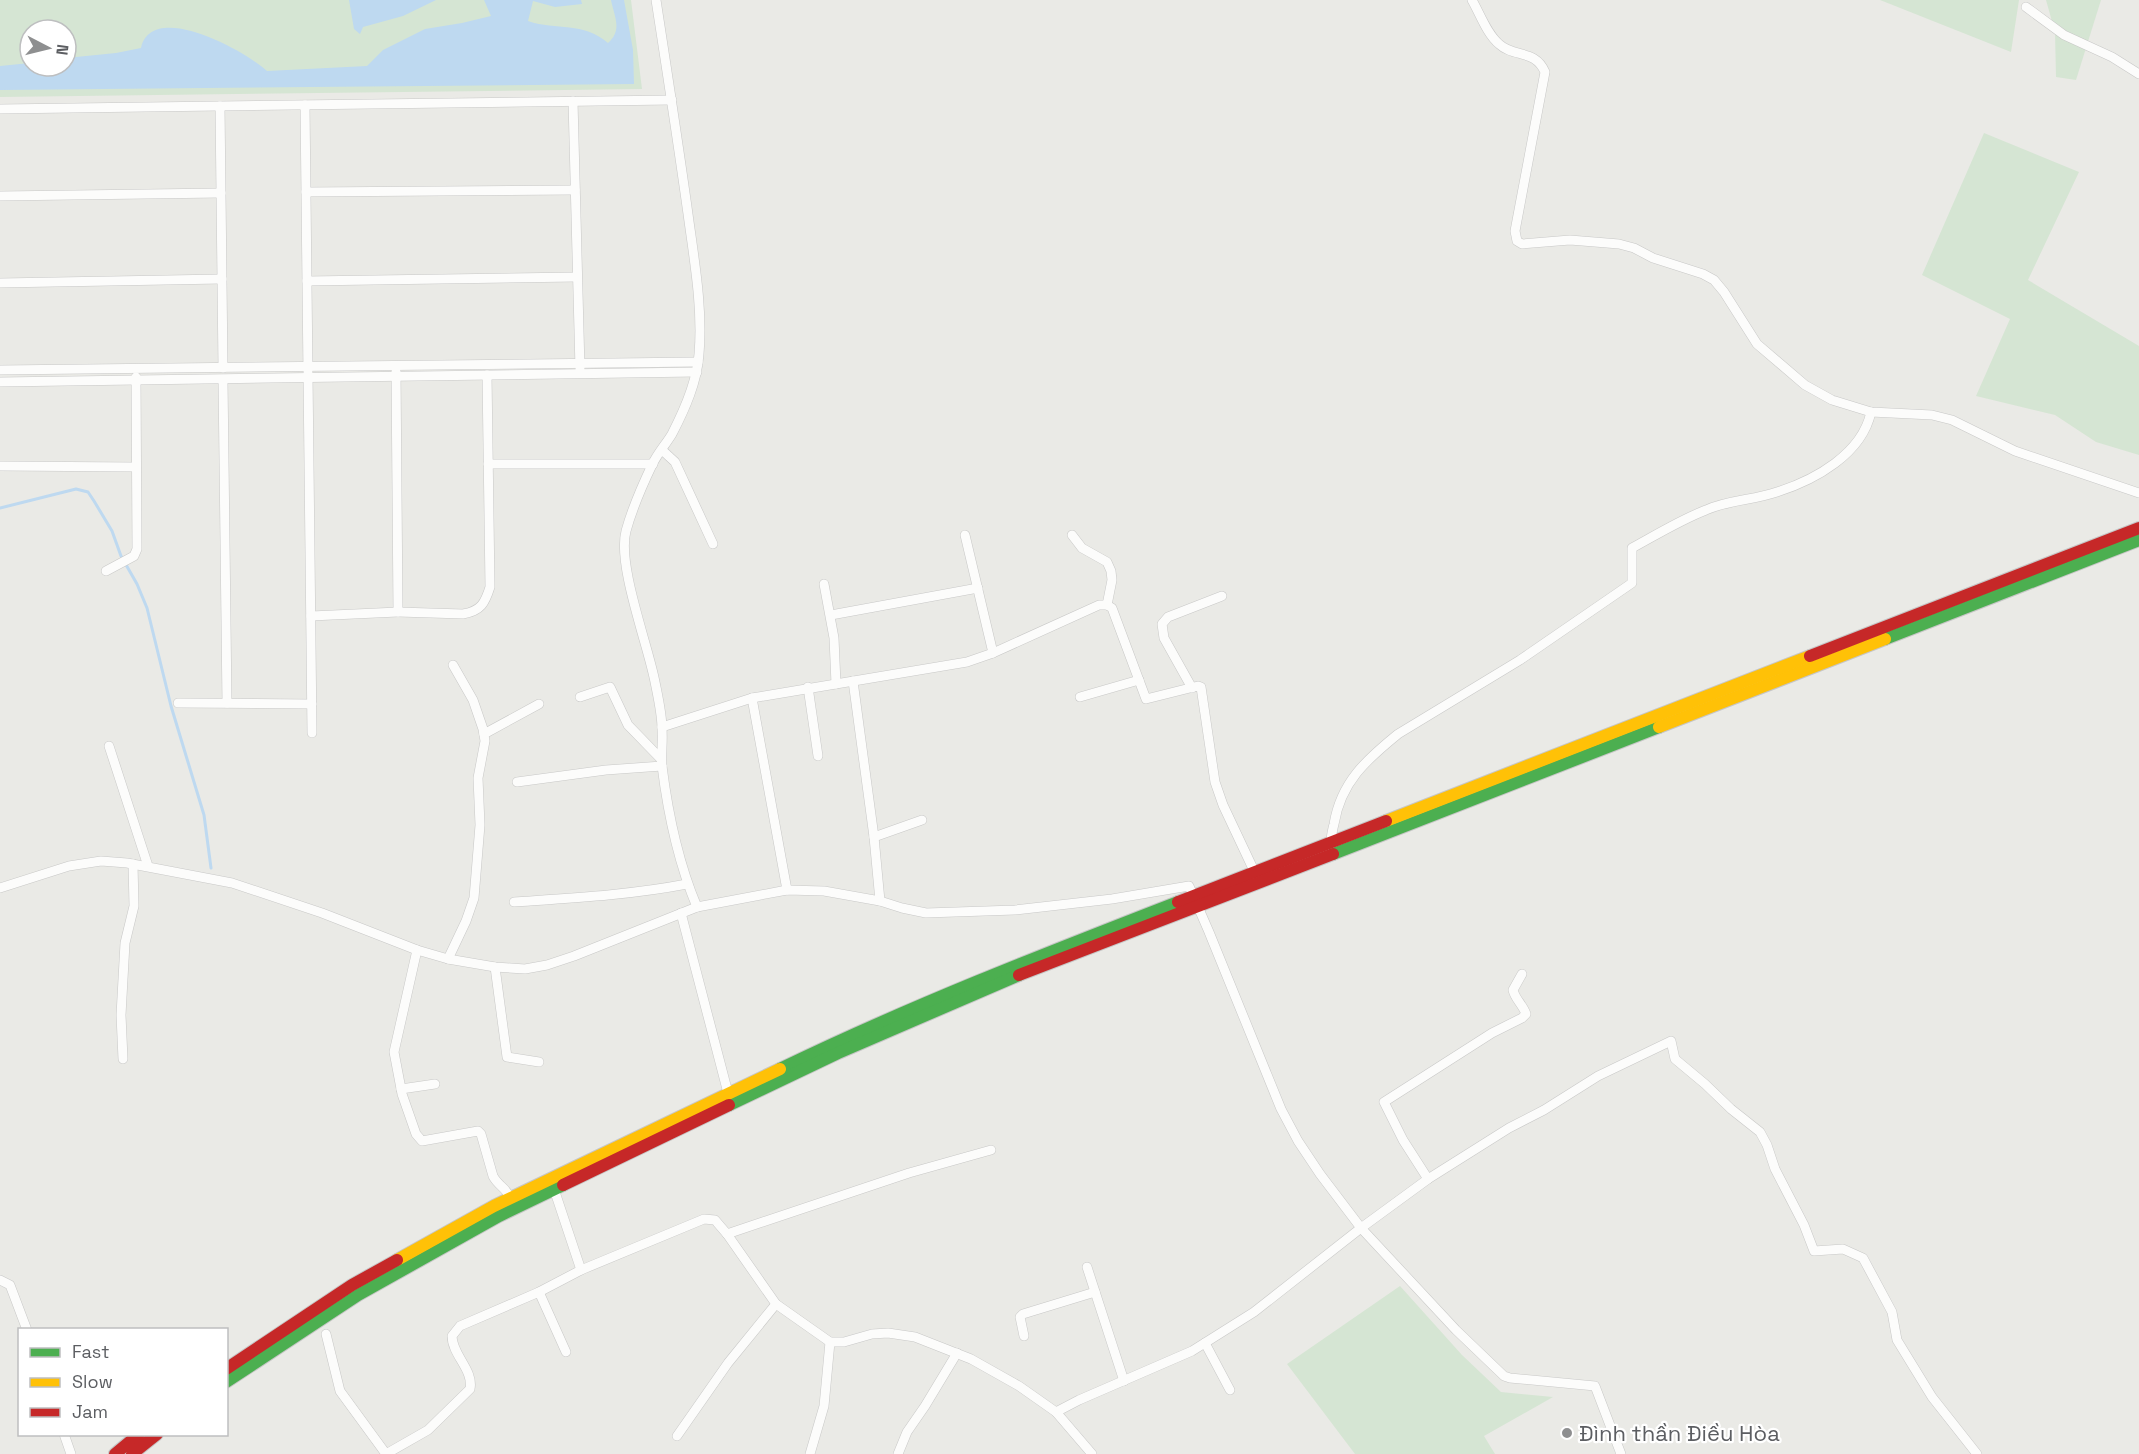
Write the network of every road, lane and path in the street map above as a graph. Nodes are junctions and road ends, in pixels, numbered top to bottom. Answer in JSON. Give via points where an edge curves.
{"nodes":[{"id":1,"x":656,"y":0,"type":"edge"},
{"id":2,"x":1472,"y":0,"type":"edge"},
{"id":3,"x":2026,"y":7,"type":"dead end"},
{"id":4,"x":2139,"y":74,"type":"edge"},
{"id":5,"x":672,"y":100,"type":"junction"},
{"id":6,"x":573,"y":101,"type":"junction"},
{"id":7,"x":305,"y":105,"type":"junction"},
{"id":8,"x":220,"y":106,"type":"junction"},
{"id":9,"x":0,"y":109,"type":"edge"},
{"id":10,"x":575,"y":190,"type":"junction"},
{"id":11,"x":221,"y":192,"type":"junction"},
{"id":12,"x":306,"y":192,"type":"junction"},
{"id":13,"x":0,"y":196,"type":"edge"},
{"id":14,"x":577,"y":277,"type":"junction"},
{"id":15,"x":222,"y":279,"type":"junction"},
{"id":16,"x":307,"y":281,"type":"junction"},
{"id":17,"x":0,"y":283,"type":"edge"},
{"id":18,"x":396,"y":366,"type":"junction"},
{"id":19,"x":308,"y":367,"type":"junction"},
{"id":20,"x":698,"y":367,"type":"junction"},
{"id":21,"x":223,"y":368,"type":"junction"},
{"id":22,"x":136,"y":369,"type":"junction"},
{"id":23,"x":580,"y":369,"type":"junction"},
{"id":24,"x":0,"y":370,"type":"edge"},
{"id":25,"x":487,"y":375,"type":"junction"},
{"id":26,"x":396,"y":377,"type":"junction"},
{"id":27,"x":308,"y":378,"type":"junction"},
{"id":28,"x":223,"y":380,"type":"junction"},
{"id":29,"x":136,"y":381,"type":"junction"},
{"id":30,"x":0,"y":382,"type":"edge"},
{"id":31,"x":1871,"y":412,"type":"junction"},
{"id":32,"x":662,"y":450,"type":"junction"},
{"id":33,"x":488,"y":464,"type":"junction"},
{"id":34,"x":653,"y":464,"type":"junction"},
{"id":35,"x":0,"y":466,"type":"edge"},
{"id":36,"x":136,"y":467,"type":"junction"},
{"id":37,"x":2139,"y":493,"type":"edge"},
{"id":38,"x":2139,"y":528,"type":"edge"},
{"id":39,"x":965,"y":535,"type":"dead end"},
{"id":40,"x":1072,"y":535,"type":"dead end"},
{"id":41,"x":2139,"y":540,"type":"edge"},
{"id":42,"x":712,"y":544,"type":"dead end"},
{"id":43,"x":106,"y":571,"type":"dead end"},
{"id":44,"x":824,"y":584,"type":"dead end"},
{"id":45,"x":978,"y":588,"type":"junction"},
{"id":46,"x":1222,"y":596,"type":"dead end"},
{"id":47,"x":1107,"y":605,"type":"junction"},
{"id":48,"x":398,"y":612,"type":"junction"},
{"id":49,"x":831,"y":615,"type":"junction"},
{"id":50,"x":311,"y":616,"type":"junction"},
{"id":51,"x":993,"y":653,"type":"junction"},
{"id":52,"x":453,"y":665,"type":"dead end"},
{"id":53,"x":1139,"y":680,"type":"junction"},
{"id":54,"x":853,"y":681,"type":"junction"},
{"id":55,"x":836,"y":684,"type":"junction"},
{"id":56,"x":808,"y":687,"type":"junction"},
{"id":57,"x":1192,"y":688,"type":"junction"},
{"id":58,"x":580,"y":697,"type":"dead end"},
{"id":59,"x":1080,"y":697,"type":"dead end"},
{"id":60,"x":752,"y":698,"type":"junction"},
{"id":61,"x":178,"y":703,"type":"dead end"},
{"id":62,"x":227,"y":703,"type":"junction"},
{"id":63,"x":312,"y":704,"type":"junction"},
{"id":64,"x":539,"y":704,"type":"dead end"},
{"id":65,"x":662,"y":727,"type":"junction"},
{"id":66,"x":312,"y":733,"type":"dead end"},
{"id":67,"x":484,"y":734,"type":"junction"},
{"id":68,"x":110,"y":746,"type":"dead end"},
{"id":69,"x":818,"y":756,"type":"dead end"},
{"id":70,"x":662,"y":763,"type":"junction"},
{"id":71,"x":517,"y":782,"type":"dead end"},
{"id":72,"x":922,"y":820,"type":"dead end"},
{"id":73,"x":874,"y":837,"type":"junction"},
{"id":74,"x":1333,"y":848,"type":"junction"},
{"id":75,"x":133,"y":864,"type":"junction"},
{"id":76,"x":148,"y":866,"type":"junction"},
{"id":77,"x":1258,"y":877,"type":"junction"},
{"id":78,"x":687,"y":884,"type":"junction"},
{"id":79,"x":0,"y":888,"type":"edge"},
{"id":80,"x":787,"y":890,"type":"junction"},
{"id":81,"x":880,"y":901,"type":"junction"},
{"id":82,"x":1195,"y":901,"type":"junction"},
{"id":83,"x":514,"y":902,"type":"dead end"},
{"id":84,"x":696,"y":907,"type":"junction"},
{"id":85,"x":681,"y":913,"type":"junction"},
{"id":86,"x":417,"y":950,"type":"junction"},
{"id":87,"x":448,"y":959,"type":"junction"},
{"id":88,"x":495,"y":967,"type":"junction"},
{"id":89,"x":1522,"y":974,"type":"dead end"},
{"id":90,"x":123,"y":1059,"type":"dead end"},
{"id":91,"x":539,"y":1062,"type":"dead end"},
{"id":92,"x":435,"y":1084,"type":"dead end"},
{"id":93,"x":401,"y":1089,"type":"junction"},
{"id":94,"x":728,"y":1093,"type":"junction"},
{"id":95,"x":991,"y":1150,"type":"dead end"},
{"id":96,"x":1428,"y":1179,"type":"junction"},
{"id":97,"x":554,"y":1189,"type":"junction"},
{"id":98,"x":510,"y":1198,"type":"junction"},
{"id":99,"x":1361,"y":1228,"type":"junction"},
{"id":100,"x":727,"y":1234,"type":"junction"},
{"id":101,"x":1087,"y":1267,"type":"dead end"},
{"id":102,"x":581,"y":1270,"type":"junction"},
{"id":103,"x":0,"y":1280,"type":"edge"},
{"id":104,"x":539,"y":1292,"type":"junction"},
{"id":105,"x":1095,"y":1292,"type":"junction"},
{"id":106,"x":776,"y":1304,"type":"junction"},
{"id":107,"x":27,"y":1328,"type":"edge"},
{"id":108,"x":326,"y":1334,"type":"dead end"},
{"id":109,"x":1024,"y":1336,"type":"dead end"},
{"id":110,"x":830,"y":1342,"type":"junction"},
{"id":111,"x":1204,"y":1343,"type":"junction"},
{"id":112,"x":566,"y":1352,"type":"dead end"},
{"id":113,"x":957,"y":1353,"type":"junction"},
{"id":114,"x":228,"y":1368,"type":"edge"},
{"id":115,"x":228,"y":1381,"type":"edge"},
{"id":116,"x":1125,"y":1381,"type":"junction"},
{"id":117,"x":1230,"y":1390,"type":"dead end"},
{"id":118,"x":1056,"y":1412,"type":"junction"},
{"id":119,"x":65,"y":1436,"type":"edge"},
{"id":120,"x":137,"y":1436,"type":"edge"},
{"id":121,"x":154,"y":1436,"type":"edge"},
{"id":122,"x":677,"y":1436,"type":"dead end"},
{"id":123,"x":71,"y":1454,"type":"edge"},
{"id":124,"x":115,"y":1454,"type":"edge"},
{"id":125,"x":132,"y":1454,"type":"edge"},
{"id":126,"x":386,"y":1454,"type":"edge"},
{"id":127,"x":810,"y":1454,"type":"edge"},
{"id":128,"x":898,"y":1454,"type":"edge"},
{"id":129,"x":1092,"y":1454,"type":"edge"},
{"id":130,"x":1621,"y":1454,"type":"edge"},
{"id":131,"x":1977,"y":1454,"type":"edge"}],
"edges":[{"from":1,"to":5,"type":"street"},
{"from":2,"to":31,"type":"street","via":[[1495,41],[1534,58],[1545,72],[1515,231],[1517,241],[1619,244],[1703,274],[1714,280],[1757,344],[1805,385],[1832,400]]},
{"from":3,"to":4,"type":"street","via":[[2064,35]]},
{"from":5,"to":6,"type":"street"},
{"from":5,"to":20,"type":"street","via":[[695,273],[700,329]]},
{"from":6,"to":7,"type":"street"},
{"from":6,"to":10,"type":"street"},
{"from":7,"to":8,"type":"street"},
{"from":7,"to":12,"type":"street"},
{"from":8,"to":9,"type":"street"},
{"from":8,"to":11,"type":"street"},
{"from":10,"to":12,"type":"street"},
{"from":10,"to":14,"type":"street"},
{"from":11,"to":13,"type":"street"},
{"from":11,"to":15,"type":"street"},
{"from":12,"to":16,"type":"street"},
{"from":14,"to":16,"type":"street"},
{"from":14,"to":23,"type":"street"},
{"from":15,"to":17,"type":"street"},
{"from":15,"to":21,"type":"street"},
{"from":16,"to":19,"type":"street"},
{"from":18,"to":19,"type":"street"},
{"from":18,"to":23,"type":"street"},
{"from":18,"to":26,"type":"street"},
{"from":19,"to":21,"type":"street"},
{"from":19,"to":27,"type":"street"},
{"from":20,"to":23,"type":"street"},
{"from":20,"to":32,"type":"street","via":[[682,412]]},
{"from":21,"to":22,"type":"street"},
{"from":22,"to":24,"type":"street"},
{"from":22,"to":29,"type":"street"},
{"from":23,"to":25,"type":"street"},
{"from":25,"to":26,"type":"street"},
{"from":25,"to":33,"type":"street"},
{"from":26,"to":27,"type":"street"},
{"from":26,"to":48,"type":"street"},
{"from":27,"to":28,"type":"street"},
{"from":27,"to":50,"type":"street"},
{"from":28,"to":29,"type":"street"},
{"from":28,"to":62,"type":"street"},
{"from":29,"to":30,"type":"street"},
{"from":29,"to":36,"type":"street"},
{"from":31,"to":37,"type":"street","via":[[1932,415],[1952,420],[2015,451]]},
{"from":31,"to":74,"type":"street","via":[[1866,428],[1848,453],[1816,476],[1777,493],[1707,509],[1632,548],[1632,583],[1520,660],[1398,734],[1345,788]]},
{"from":32,"to":34,"type":"street"},
{"from":32,"to":42,"type":"street","via":[[680,471]]},
{"from":33,"to":34,"type":"street"},
{"from":33,"to":48,"type":"street","via":[[490,586],[486,601],[474,613],[464,615]]},
{"from":34,"to":65,"type":"street","via":[[625,533],[625,552]]},
{"from":35,"to":36,"type":"street"},
{"from":36,"to":43,"type":"street","via":[[134,556]]},
{"from":38,"to":74,"type":"main road"},
{"from":39,"to":45,"type":"street"},
{"from":40,"to":47,"type":"street","via":[[1082,548],[1107,562],[1112,580]]},
{"from":41,"to":74,"type":"main road"},
{"from":44,"to":49,"type":"street"},
{"from":45,"to":49,"type":"street"},
{"from":45,"to":51,"type":"street"},
{"from":46,"to":57,"type":"street","via":[[1168,617],[1162,624],[1164,638]]},
{"from":47,"to":51,"type":"street"},
{"from":47,"to":53,"type":"street","via":[[1112,608]]},
{"from":48,"to":50,"type":"street"},
{"from":49,"to":55,"type":"street"},
{"from":50,"to":63,"type":"street"},
{"from":51,"to":54,"type":"street","via":[[952,665]]},
{"from":52,"to":67,"type":"street","via":[[473,700]]},
{"from":53,"to":57,"type":"street","via":[[1146,699]]},
{"from":53,"to":59,"type":"street"},
{"from":54,"to":55,"type":"street"},
{"from":54,"to":73,"type":"street"},
{"from":55,"to":56,"type":"street"},
{"from":56,"to":60,"type":"street"},
{"from":56,"to":69,"type":"street"},
{"from":57,"to":77,"type":"street","via":[[1201,687],[1218,795]]},
{"from":58,"to":70,"type":"street","via":[[610,687],[628,725]]},
{"from":60,"to":65,"type":"street"},
{"from":60,"to":80,"type":"street"},
{"from":61,"to":62,"type":"street"},
{"from":62,"to":63,"type":"street"},
{"from":63,"to":66,"type":"street"},
{"from":64,"to":67,"type":"street"},
{"from":65,"to":70,"type":"street"},
{"from":67,"to":87,"type":"street","via":[[478,778],[480,825],[474,898]]},
{"from":68,"to":76,"type":"street"},
{"from":70,"to":71,"type":"street"},
{"from":70,"to":78,"type":"street","via":[[668,812]]},
{"from":72,"to":73,"type":"street"},
{"from":73,"to":81,"type":"street"},
{"from":74,"to":77,"type":"main road"},
{"from":75,"to":76,"type":"street"},
{"from":75,"to":79,"type":"street","via":[[101,861],[69,866]]},
{"from":75,"to":90,"type":"street","via":[[134,906],[125,943]]},
{"from":76,"to":86,"type":"street","via":[[232,883]]},
{"from":77,"to":82,"type":"main road"},
{"from":78,"to":83,"type":"street","via":[[616,895]]},
{"from":78,"to":84,"type":"street"},
{"from":80,"to":81,"type":"street","via":[[824,891]]},
{"from":80,"to":84,"type":"street"},
{"from":81,"to":82,"type":"street","via":[[926,913],[1015,910],[1188,886]]},
{"from":82,"to":94,"type":"main road","via":[[941,996]]},
{"from":82,"to":97,"type":"main road","via":[[891,1029]]},
{"from":82,"to":99,"type":"street","via":[[1298,1141]]},
{"from":84,"to":85,"type":"street"},
{"from":85,"to":88,"type":"street","via":[[547,965],[525,969]]},
{"from":85,"to":94,"type":"street"},
{"from":86,"to":87,"type":"street"},
{"from":86,"to":93,"type":"street","via":[[395,1046]]},
{"from":87,"to":88,"type":"street"},
{"from":88,"to":91,"type":"street","via":[[507,1057]]},
{"from":89,"to":96,"type":"street","via":[[1513,990],[1526,1014],[1384,1102]]},
{"from":92,"to":93,"type":"street"},
{"from":93,"to":98,"type":"street","via":[[422,1141],[473,1131],[481,1134],[493,1176]]},
{"from":94,"to":98,"type":"main road"},
{"from":95,"to":100,"type":"street"},
{"from":96,"to":99,"type":"street"},
{"from":96,"to":131,"type":"street","via":[[1598,1076],[1671,1041],[1675,1059],[1760,1132],[1814,1251],[1843,1250],[1863,1258],[1892,1312],[1897,1340],[1932,1397]]},
{"from":97,"to":102,"type":"street"},
{"from":97,"to":115,"type":"main road","via":[[404,1267]]},
{"from":98,"to":114,"type":"main road","via":[[352,1285]]},
{"from":99,"to":111,"type":"street","via":[[1263,1306]]},
{"from":99,"to":130,"type":"street","via":[[1504,1376],[1595,1386]]},
{"from":100,"to":102,"type":"street","via":[[715,1220],[704,1218]]},
{"from":100,"to":106,"type":"street"},
{"from":101,"to":105,"type":"street"},
{"from":102,"to":104,"type":"street"},
{"from":103,"to":107,"type":"street","via":[[10,1285]]},
{"from":104,"to":112,"type":"street"},
{"from":104,"to":126,"type":"street","via":[[454,1331],[453,1347],[470,1378],[470,1389],[428,1430]]},
{"from":105,"to":109,"type":"street","via":[[1023,1314],[1020,1321]]},
{"from":105,"to":116,"type":"street"},
{"from":106,"to":110,"type":"street"},
{"from":106,"to":122,"type":"street"},
{"from":108,"to":126,"type":"street","via":[[340,1391]]},
{"from":110,"to":113,"type":"street","via":[[872,1334],[902,1334]]},
{"from":110,"to":127,"type":"street","via":[[824,1406]]},
{"from":111,"to":116,"type":"street"},
{"from":111,"to":117,"type":"street"},
{"from":113,"to":118,"type":"street","via":[[1019,1386]]},
{"from":113,"to":128,"type":"street","via":[[907,1432]]},
{"from":116,"to":118,"type":"street"},
{"from":118,"to":129,"type":"street"},
{"from":119,"to":123,"type":"street"},
{"from":120,"to":124,"type":"main road"},
{"from":121,"to":125,"type":"main road"}]}
